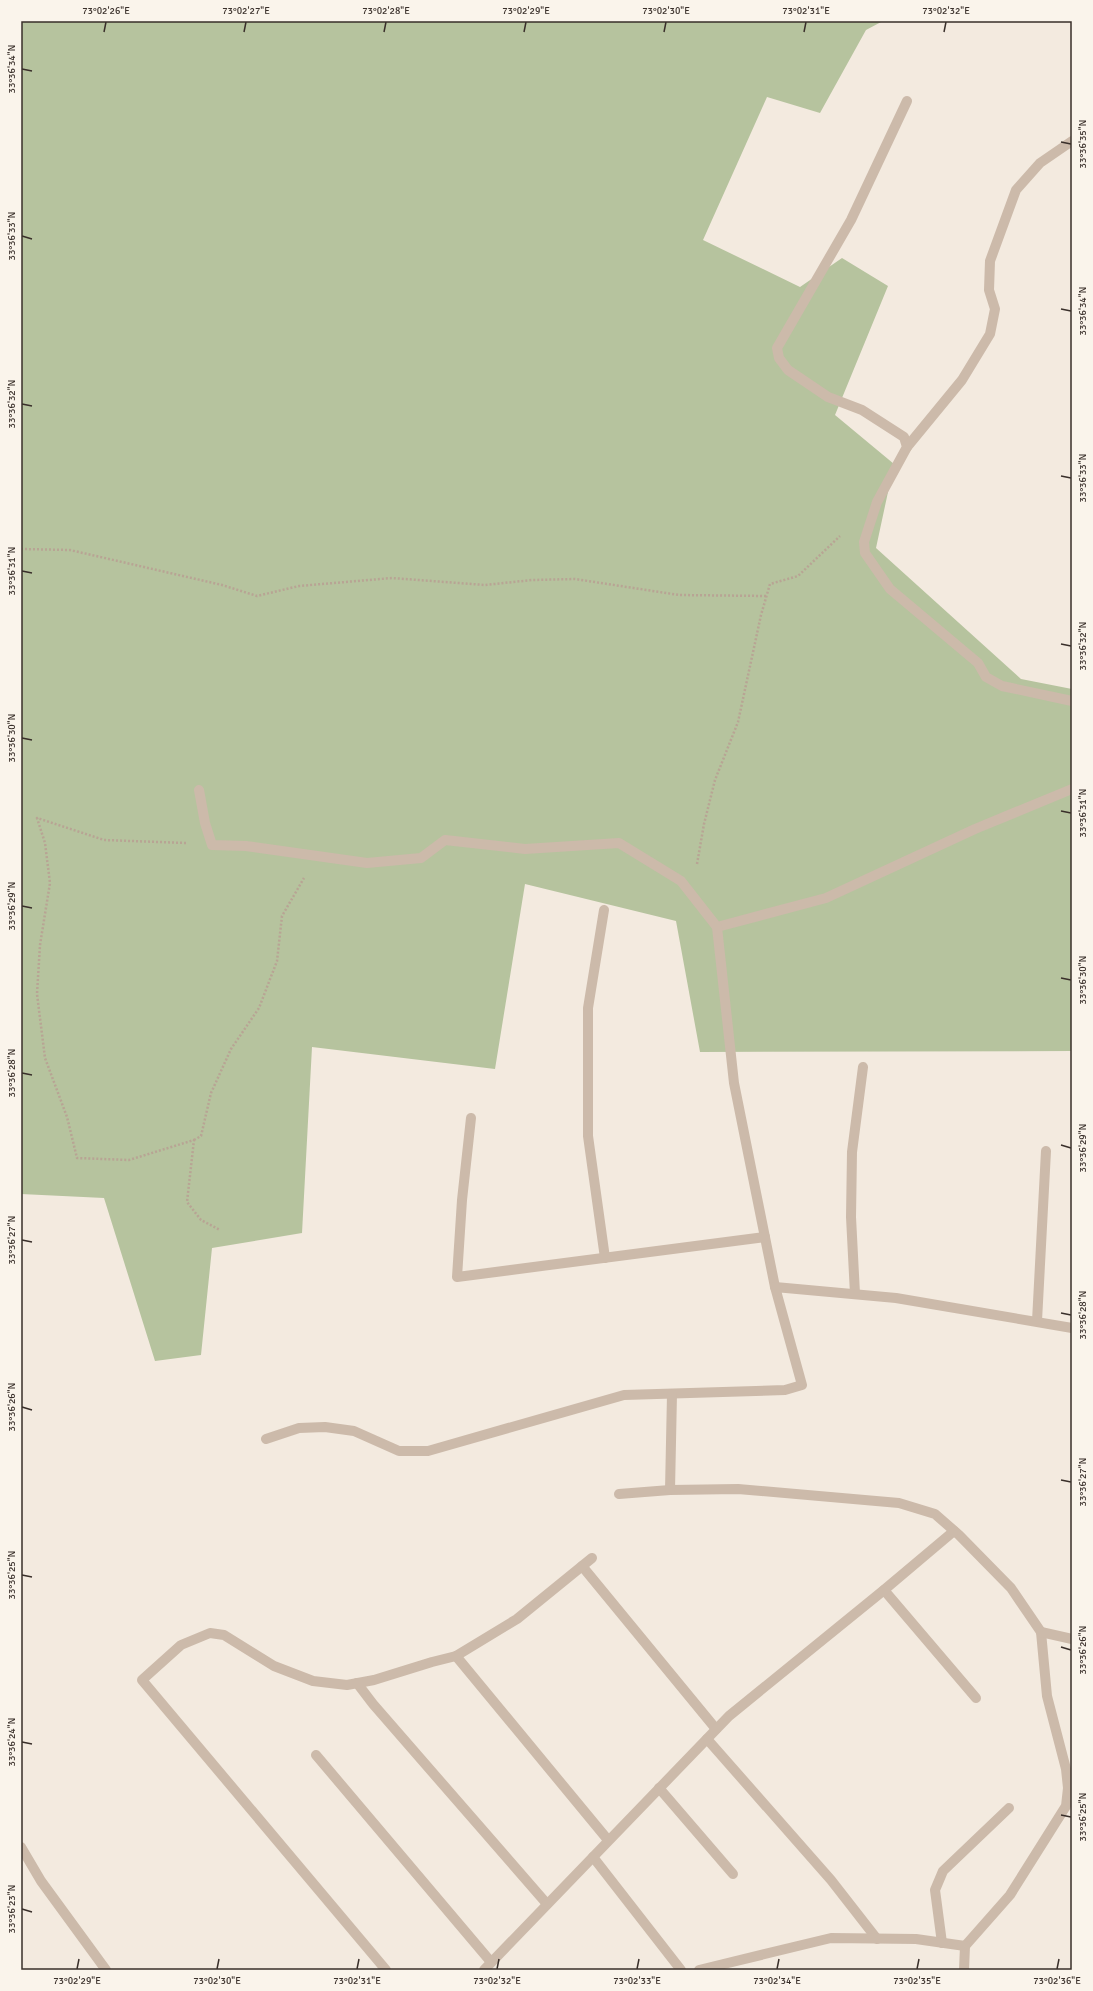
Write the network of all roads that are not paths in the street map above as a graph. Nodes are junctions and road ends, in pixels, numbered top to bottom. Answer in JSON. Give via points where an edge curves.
{"nodes":[{"id":1,"x":907,"y":101,"type":"dead end"},
{"id":2,"x":1072,"y":141,"type":"edge"},
{"id":3,"x":907,"y":447,"type":"junction"},
{"id":4,"x":1072,"y":701,"type":"edge"},
{"id":5,"x":1072,"y":789,"type":"edge"},
{"id":6,"x":199,"y":790,"type":"dead end"},
{"id":7,"x":604,"y":910,"type":"dead end"},
{"id":8,"x":717,"y":927,"type":"junction"},
{"id":9,"x":863,"y":1067,"type":"dead end"},
{"id":10,"x":471,"y":1118,"type":"dead end"},
{"id":11,"x":1046,"y":1151,"type":"dead end"},
{"id":12,"x":765,"y":1237,"type":"junction"},
{"id":13,"x":605,"y":1258,"type":"junction"},
{"id":14,"x":775,"y":1287,"type":"junction"},
{"id":15,"x":855,"y":1294,"type":"junction"},
{"id":16,"x":1037,"y":1321,"type":"junction"},
{"id":17,"x":1072,"y":1328,"type":"edge"},
{"id":18,"x":672,"y":1394,"type":"junction"},
{"id":19,"x":266,"y":1439,"type":"dead end"},
{"id":20,"x":670,"y":1490,"type":"junction"},
{"id":21,"x":619,"y":1494,"type":"dead end"},
{"id":22,"x":954,"y":1531,"type":"junction"},
{"id":23,"x":592,"y":1558,"type":"dead end"},
{"id":24,"x":582,"y":1566,"type":"junction"},
{"id":25,"x":884,"y":1590,"type":"junction"},
{"id":26,"x":1041,"y":1632,"type":"junction"},
{"id":27,"x":1072,"y":1639,"type":"edge"},
{"id":28,"x":456,"y":1656,"type":"junction"},
{"id":29,"x":357,"y":1683,"type":"junction"},
{"id":30,"x":976,"y":1698,"type":"dead end"},
{"id":31,"x":716,"y":1729,"type":"junction"},
{"id":32,"x":706,"y":1739,"type":"junction"},
{"id":33,"x":316,"y":1755,"type":"dead end"},
{"id":34,"x":659,"y":1788,"type":"junction"},
{"id":35,"x":1009,"y":1808,"type":"dead end"},
{"id":36,"x":608,"y":1840,"type":"junction"},
{"id":37,"x":21,"y":1847,"type":"edge"},
{"id":38,"x":593,"y":1857,"type":"junction"},
{"id":39,"x":733,"y":1874,"type":"dead end"},
{"id":40,"x":547,"y":1904,"type":"junction"},
{"id":41,"x":877,"y":1939,"type":"junction"},
{"id":42,"x":942,"y":1943,"type":"junction"},
{"id":43,"x":965,"y":1946,"type":"junction"},
{"id":44,"x":491,"y":1962,"type":"junction"},
{"id":45,"x":106,"y":1970,"type":"edge"},
{"id":46,"x":386,"y":1970,"type":"edge"},
{"id":47,"x":484,"y":1970,"type":"edge"},
{"id":48,"x":681,"y":1970,"type":"edge"},
{"id":49,"x":699,"y":1970,"type":"edge"},
{"id":50,"x":964,"y":1970,"type":"edge"}],
"edges":[{"from":1,"to":3,"type":"street","via":[[851,220],[777,348],[779,358],[788,370],[828,397],[862,410],[904,437]]},
{"from":2,"to":3,"type":"street","via":[[1040,163],[1016,190],[990,261],[989,290],[995,310],[990,334],[962,380]]},
{"from":3,"to":4,"type":"street","via":[[877,502],[864,542],[865,553],[890,589],[978,663],[986,677],[1002,686]]},
{"from":5,"to":8,"type":"street","via":[[975,829],[826,898]]},
{"from":6,"to":8,"type":"street","via":[[212,845],[246,846],[367,863],[421,858],[445,840],[525,848],[619,843],[681,881]]},
{"from":7,"to":13,"type":"street","via":[[588,1008],[588,1136]]},
{"from":8,"to":12,"type":"street","via":[[734,1084]]},
{"from":9,"to":15,"type":"street","via":[[852,1152],[851,1217]]},
{"from":10,"to":13,"type":"street","via":[[457,1277]]},
{"from":11,"to":16,"type":"street"},
{"from":12,"to":13,"type":"street"},
{"from":12,"to":14,"type":"street"},
{"from":14,"to":15,"type":"street"},
{"from":14,"to":18,"type":"street","via":[[802,1385],[785,1390]]},
{"from":15,"to":16,"type":"street","via":[[896,1298]]},
{"from":16,"to":17,"type":"street"},
{"from":18,"to":19,"type":"street","via":[[624,1395],[428,1451],[400,1451],[354,1431],[325,1427],[299,1428]]},
{"from":18,"to":20,"type":"street"},
{"from":20,"to":21,"type":"street"},
{"from":20,"to":22,"type":"street","via":[[738,1489],[899,1504],[935,1514]]},
{"from":22,"to":25,"type":"street"},
{"from":22,"to":26,"type":"street","via":[[1011,1588]]},
{"from":23,"to":24,"type":"street"},
{"from":24,"to":28,"type":"street","via":[[517,1619]]},
{"from":24,"to":31,"type":"street"},
{"from":25,"to":30,"type":"street"},
{"from":25,"to":31,"type":"street","via":[[728,1716]]},
{"from":26,"to":27,"type":"street"},
{"from":26,"to":43,"type":"street","via":[[1047,1696],[1066,1768],[1066,1806],[1010,1895]]},
{"from":28,"to":29,"type":"street"},
{"from":28,"to":36,"type":"street"},
{"from":29,"to":40,"type":"street"},
{"from":29,"to":46,"type":"street","via":[[347,1685],[313,1681],[274,1666],[224,1635],[210,1634],[181,1645],[142,1680]]},
{"from":31,"to":32,"type":"street"},
{"from":32,"to":34,"type":"street"},
{"from":32,"to":41,"type":"street","via":[[831,1880]]},
{"from":33,"to":44,"type":"street"},
{"from":34,"to":36,"type":"street"},
{"from":34,"to":39,"type":"street"},
{"from":35,"to":42,"type":"street","via":[[943,1871],[935,1890]]},
{"from":36,"to":38,"type":"street"},
{"from":37,"to":45,"type":"street","via":[[41,1881]]},
{"from":38,"to":40,"type":"street"},
{"from":38,"to":48,"type":"street"},
{"from":40,"to":44,"type":"street"},
{"from":41,"to":42,"type":"street","via":[[916,1939]]},
{"from":41,"to":49,"type":"street","via":[[831,1938]]},
{"from":42,"to":43,"type":"street"},
{"from":43,"to":50,"type":"street"},
{"from":44,"to":47,"type":"street"}]}
